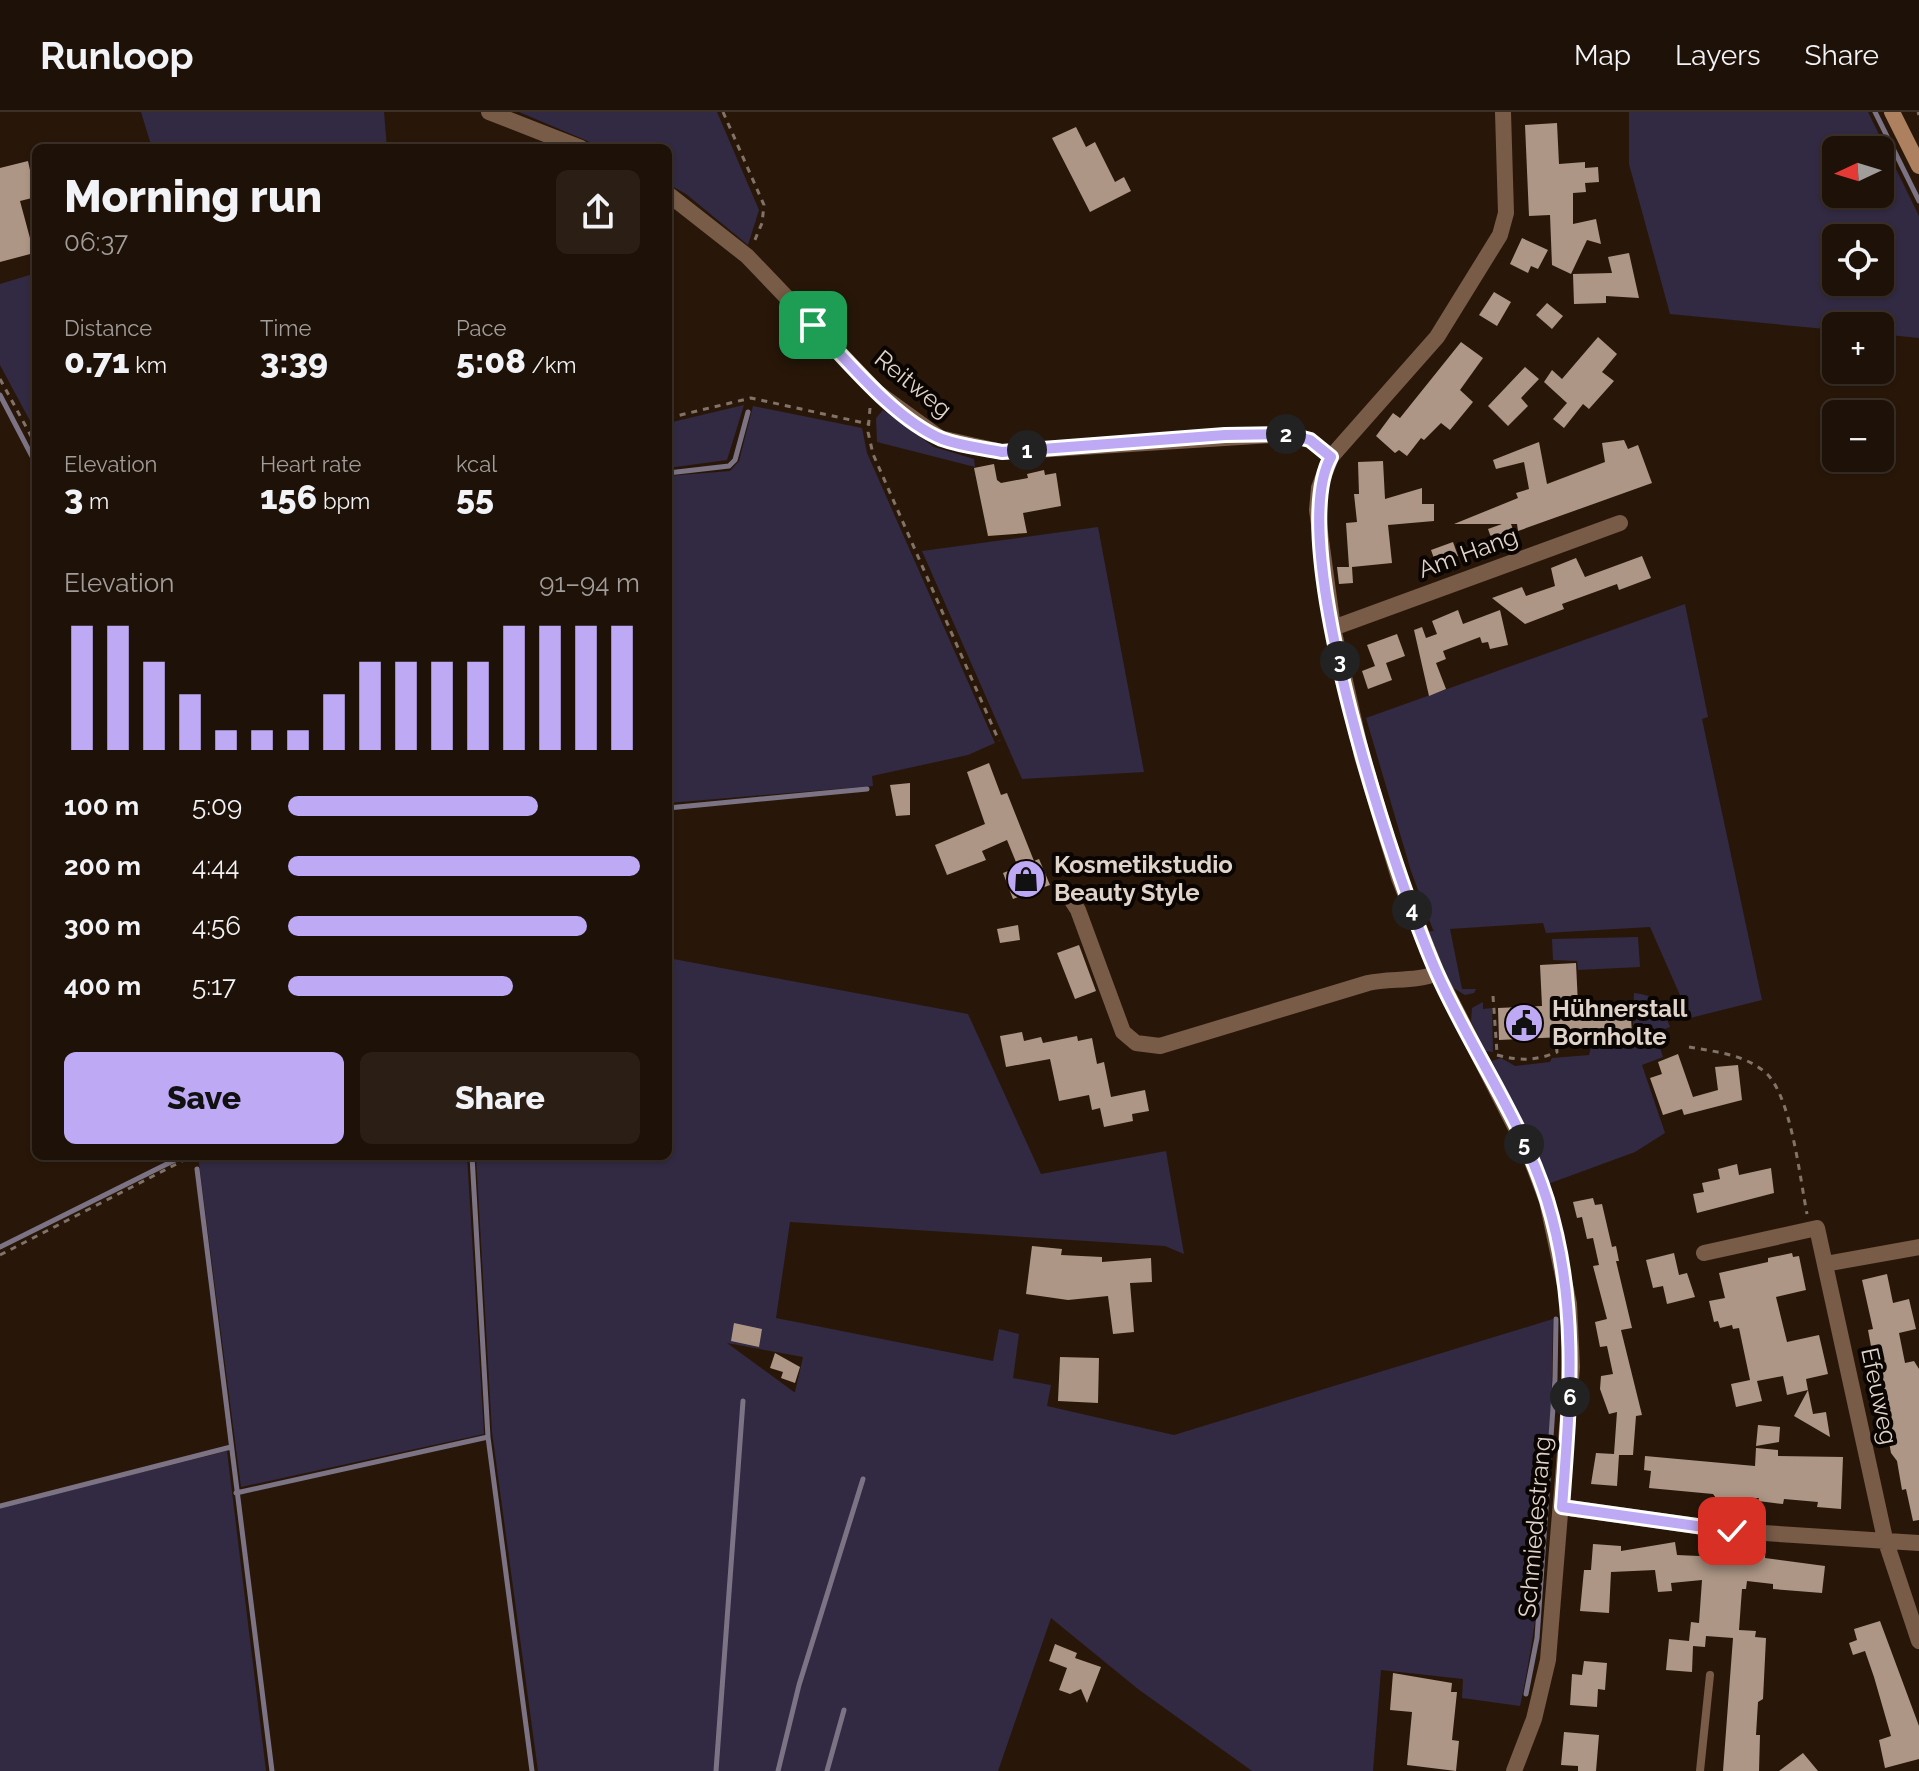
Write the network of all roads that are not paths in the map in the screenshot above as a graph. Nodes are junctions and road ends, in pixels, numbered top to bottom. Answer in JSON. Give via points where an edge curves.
{"nodes":[{"id":1,"x":489,"y":112,"type":"edge"},
{"id":2,"x":1503,"y":112,"type":"edge"},
{"id":3,"x":1892,"y":112,"type":"edge"},
{"id":4,"x":571,"y":144,"type":"edge"},
{"id":5,"x":1919,"y":166,"type":"edge"},
{"id":6,"x":672,"y":197,"type":"edge"},
{"id":7,"x":1331,"y":457,"type":"junction"},
{"id":8,"x":1620,"y":523,"type":"dead end"},
{"id":9,"x":1333,"y":628,"type":"junction"},
{"id":10,"x":1065,"y":890,"type":"dead end"},
{"id":11,"x":1437,"y":973,"type":"junction"},
{"id":12,"x":1919,"y":1247,"type":"edge"},
{"id":13,"x":1704,"y":1253,"type":"dead end"},
{"id":14,"x":1825,"y":1264,"type":"junction"},
{"id":15,"x":1562,"y":1507,"type":"junction"},
{"id":16,"x":1885,"y":1539,"type":"junction"},
{"id":17,"x":1919,"y":1543,"type":"edge"},
{"id":18,"x":1919,"y":1641,"type":"edge"},
{"id":19,"x":1710,"y":1675,"type":"dead end"},
{"id":20,"x":1514,"y":1771,"type":"edge"},
{"id":21,"x":1700,"y":1771,"type":"edge"}],
"edges":[{"from":1,"to":4,"type":"street"},
{"from":2,"to":7,"type":"street","name":"Schmiedestrang","via":[[1506,213],[1500,235],[1437,337]]},
{"from":3,"to":5,"type":"street"},
{"from":6,"to":7,"type":"street","name":"Reitweg","via":[[747,256],[878,393],[940,438],[1002,452],[1287,434],[1310,440]]},
{"from":7,"to":9,"type":"street","name":"Schmiedestrang","via":[[1317,510]]},
{"from":8,"to":9,"type":"street","name":"Am Hang"},
{"from":9,"to":11,"type":"street","name":"Schmiedestrang","via":[[1362,756],[1395,865]]},
{"from":10,"to":11,"type":"street","via":[[1078,910],[1123,1032],[1136,1043],[1160,1046],[1368,983]]},
{"from":11,"to":15,"type":"street","name":"Schmiedestrang","via":[[1530,1156],[1547,1201],[1569,1304],[1572,1367]]},
{"from":12,"to":14,"type":"street"},
{"from":13,"to":14,"type":"street","name":"Efeuweg","via":[[1817,1228]]},
{"from":14,"to":16,"type":"street","name":"Efeuweg"},
{"from":15,"to":16,"type":"street","via":[[1732,1531]]},
{"from":15,"to":20,"type":"street","name":"Schmiedestrang","via":[[1548,1660]]},
{"from":16,"to":17,"type":"street"},
{"from":16,"to":18,"type":"street","name":"Efeuweg"},
{"from":19,"to":21,"type":"lane"}]}
